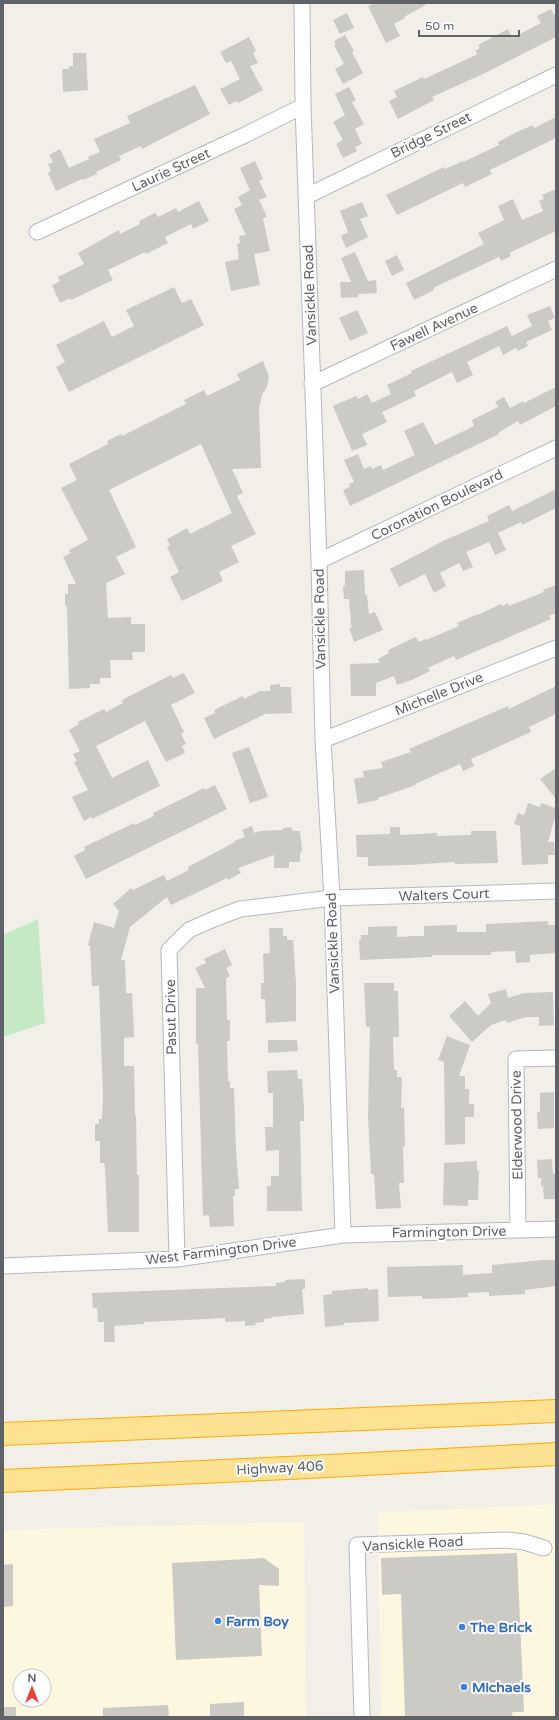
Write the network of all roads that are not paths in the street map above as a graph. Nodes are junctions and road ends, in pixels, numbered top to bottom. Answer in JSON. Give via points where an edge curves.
{"nodes":[{"id":1,"x":304,"y":4,"type":"edge"},
{"id":2,"x":556,"y":75,"type":"edge"},
{"id":3,"x":303,"y":106,"type":"junction"},
{"id":4,"x":307,"y":196,"type":"junction"},
{"id":5,"x":37,"y":232,"type":"dead end"},
{"id":6,"x":556,"y":269,"type":"edge"},
{"id":7,"x":312,"y":384,"type":"junction"},
{"id":8,"x":556,"y":448,"type":"edge"},
{"id":9,"x":319,"y":561,"type":"junction"},
{"id":10,"x":556,"y":648,"type":"edge"},
{"id":11,"x":322,"y":740,"type":"junction"},
{"id":12,"x":556,"y":892,"type":"edge"},
{"id":13,"x":332,"y":898,"type":"junction"},
{"id":14,"x":556,"y":1058,"type":"edge"},
{"id":15,"x":556,"y":1229,"type":"edge"},
{"id":16,"x":518,"y":1230,"type":"junction"},
{"id":17,"x":343,"y":1235,"type":"junction"},
{"id":18,"x":177,"y":1259,"type":"junction"},
{"id":19,"x":3,"y":1266,"type":"edge"},
{"id":20,"x":556,"y":1411,"type":"edge"},
{"id":21,"x":3,"y":1434,"type":"edge"},
{"id":22,"x":556,"y":1454,"type":"edge"},
{"id":23,"x":3,"y":1480,"type":"edge"},
{"id":24,"x":544,"y":1548,"type":"dead end"},
{"id":25,"x":362,"y":1717,"type":"edge"}],
"edges":[{"from":1,"to":3,"type":"street","name":"Vansickle Road"},
{"from":2,"to":4,"type":"street","name":"Bridge Street"},
{"from":3,"to":4,"type":"street","name":"Vansickle Road"},
{"from":3,"to":5,"type":"street","name":"Laurie Street"},
{"from":4,"to":7,"type":"street","name":"Vansickle Road"},
{"from":6,"to":7,"type":"street","name":"Fawell Avenue"},
{"from":7,"to":9,"type":"street","name":"Vansickle Road"},
{"from":8,"to":9,"type":"street","name":"Coronation Boulevard"},
{"from":9,"to":11,"type":"street","name":"Vansickle Road"},
{"from":10,"to":11,"type":"street","name":"Michelle Drive"},
{"from":11,"to":13,"type":"street","name":"Vansickle Road"},
{"from":12,"to":13,"type":"street","name":"Walters Court"},
{"from":13,"to":17,"type":"street","name":"Vansickle Road"},
{"from":13,"to":18,"type":"street","name":"Pasut Drive","via":[[240,909],[190,930],[169,950]]},
{"from":14,"to":16,"type":"street","name":"Elderwood Drive","via":[[516,1059]]},
{"from":15,"to":16,"type":"street","name":"Farmington Drive"},
{"from":16,"to":17,"type":"street","name":"Farmington Drive"},
{"from":17,"to":18,"type":"street","name":"West Farmington Drive"},
{"from":18,"to":19,"type":"street","name":"West Farmington Drive"},
{"from":20,"to":21,"type":"highway"},
{"from":22,"to":23,"type":"highway","name":"Highway 406"},
{"from":24,"to":25,"type":"street","name":"Vansickle Road","via":[[508,1540],[357,1545]]}]}
